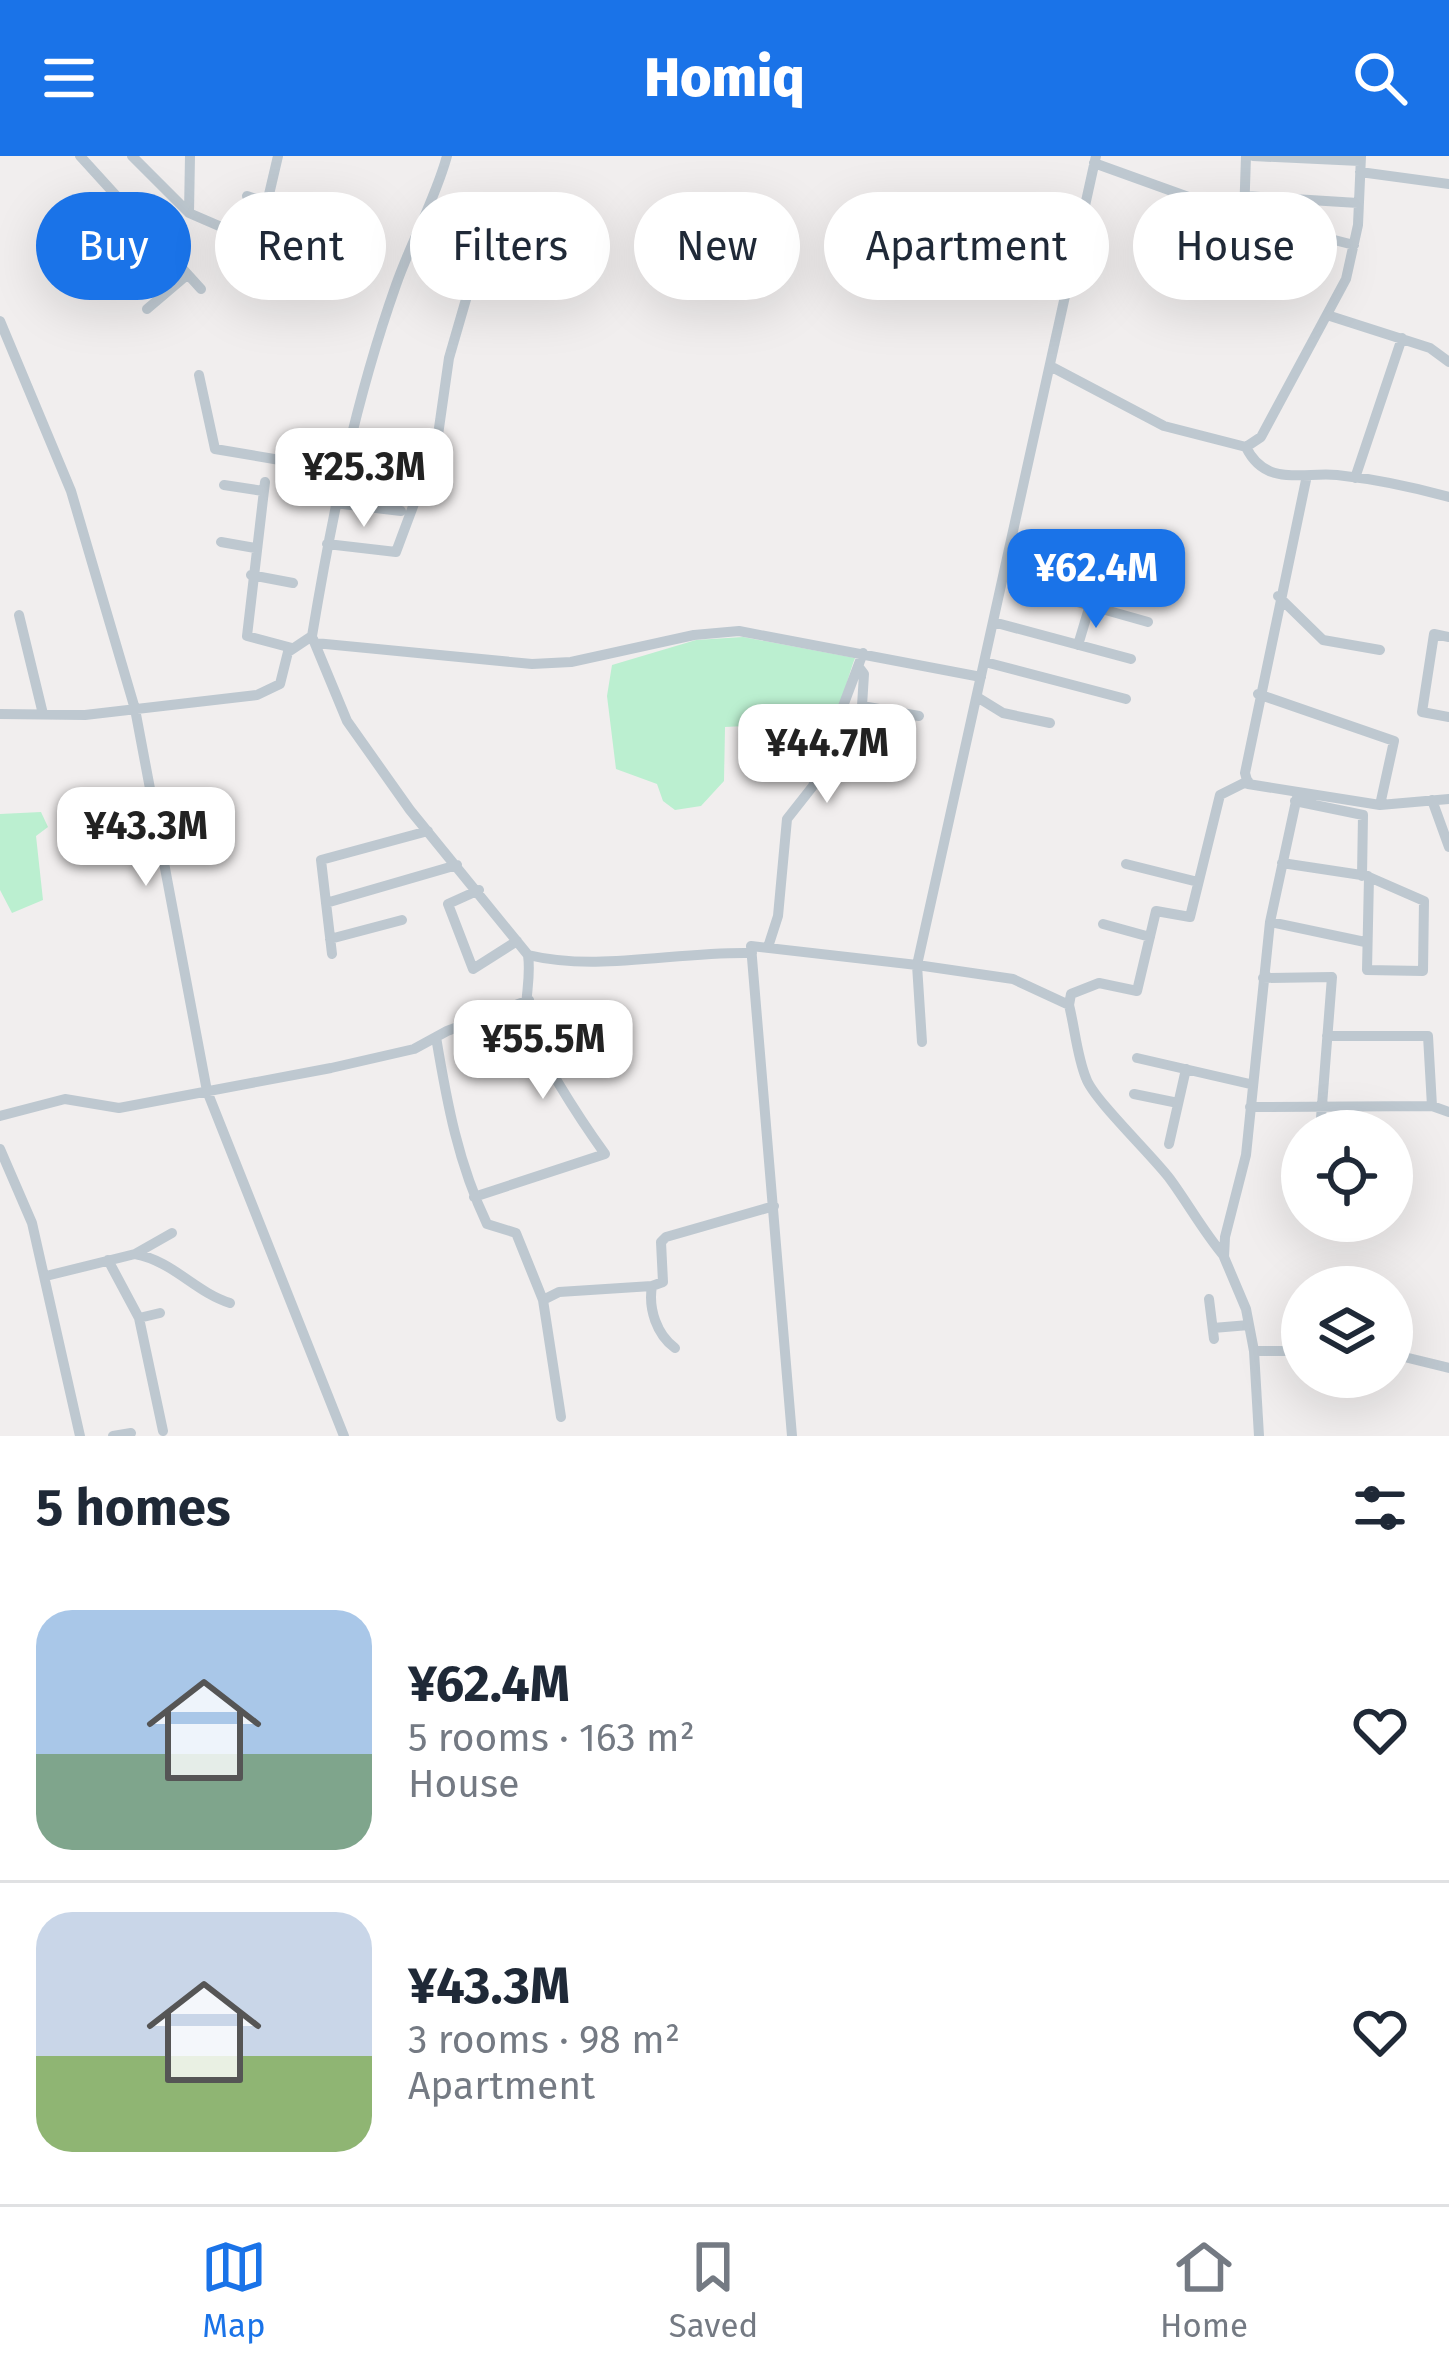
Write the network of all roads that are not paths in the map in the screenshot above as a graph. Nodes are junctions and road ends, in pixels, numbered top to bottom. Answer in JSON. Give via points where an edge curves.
{"nodes":[{"id":1,"x":80,"y":156,"type":"edge"},
{"id":2,"x":131,"y":156,"type":"edge"},
{"id":3,"x":190,"y":156,"type":"edge"},
{"id":4,"x":278,"y":156,"type":"edge"},
{"id":5,"x":447,"y":156,"type":"edge"},
{"id":6,"x":1250,"y":156,"type":"edge"},
{"id":7,"x":1095,"y":159,"type":"edge"},
{"id":8,"x":1360,"y":163,"type":"edge"},
{"id":9,"x":1449,"y":184,"type":"edge"},
{"id":10,"x":113,"y":192,"type":"edge"},
{"id":11,"x":168,"y":192,"type":"edge"},
{"id":12,"x":189,"y":192,"type":"edge"},
{"id":13,"x":270,"y":192,"type":"edge"},
{"id":14,"x":1180,"y":192,"type":"edge"},
{"id":15,"x":1246,"y":192,"type":"edge"},
{"id":16,"x":1337,"y":202,"type":"edge"},
{"id":17,"x":1358,"y":203,"type":"junction"},
{"id":18,"x":1337,"y":241,"type":"edge"},
{"id":19,"x":1354,"y":245,"type":"junction"},
{"id":20,"x":191,"y":279,"type":"edge"},
{"id":21,"x":201,"y":290,"type":"dead end"},
{"id":22,"x":158,"y":300,"type":"edge"},
{"id":23,"x":466,"y":300,"type":"edge"},
{"id":24,"x":147,"y":309,"type":"dead end"},
{"id":25,"x":1327,"y":315,"type":"junction"},
{"id":26,"x":0,"y":321,"type":"edge"},
{"id":27,"x":1402,"y":338,"type":"junction"},
{"id":28,"x":1449,"y":362,"type":"edge"},
{"id":29,"x":1052,"y":368,"type":"junction"},
{"id":30,"x":199,"y":375,"type":"dead end"},
{"id":31,"x":1246,"y":447,"type":"junction"},
{"id":32,"x":344,"y":450,"type":"junction"},
{"id":33,"x":407,"y":460,"type":"dead end"},
{"id":34,"x":339,"y":470,"type":"junction"},
{"id":35,"x":1355,"y":478,"type":"junction"},
{"id":36,"x":1306,"y":480,"type":"junction"},
{"id":37,"x":224,"y":485,"type":"dead end"},
{"id":38,"x":1448,"y":492,"type":"edge"},
{"id":39,"x":334,"y":502,"type":"junction"},
{"id":40,"x":401,"y":511,"type":"dead end"},
{"id":41,"x":221,"y":542,"type":"dead end"},
{"id":42,"x":327,"y":544,"type":"junction"},
{"id":43,"x":255,"y":548,"type":"junction"},
{"id":44,"x":251,"y":575,"type":"junction"},
{"id":45,"x":293,"y":584,"type":"dead end"},
{"id":46,"x":1056,"y":596,"type":"dead end"},
{"id":47,"x":1278,"y":596,"type":"junction"},
{"id":48,"x":1090,"y":605,"type":"junction"},
{"id":49,"x":19,"y":615,"type":"dead end"},
{"id":50,"x":993,"y":622,"type":"junction"},
{"id":51,"x":1148,"y":622,"type":"dead end"},
{"id":52,"x":1449,"y":637,"type":"edge"},
{"id":53,"x":313,"y":640,"type":"junction"},
{"id":54,"x":1078,"y":645,"type":"junction"},
{"id":55,"x":292,"y":647,"type":"junction"},
{"id":56,"x":1380,"y":650,"type":"dead end"},
{"id":57,"x":862,"y":652,"type":"junction"},
{"id":58,"x":1132,"y":659,"type":"dead end"},
{"id":59,"x":985,"y":662,"type":"junction"},
{"id":60,"x":858,"y":666,"type":"junction"},
{"id":61,"x":981,"y":677,"type":"junction"},
{"id":62,"x":1258,"y":694,"type":"junction"},
{"id":63,"x":977,"y":698,"type":"junction"},
{"id":64,"x":1126,"y":699,"type":"dead end"},
{"id":65,"x":135,"y":709,"type":"junction"},
{"id":66,"x":0,"y":714,"type":"edge"},
{"id":67,"x":43,"y":714,"type":"junction"},
{"id":68,"x":919,"y":716,"type":"dead end"},
{"id":69,"x":1449,"y":717,"type":"edge"},
{"id":70,"x":1050,"y":723,"type":"dead end"},
{"id":71,"x":1248,"y":781,"type":"junction"},
{"id":72,"x":1296,"y":797,"type":"junction"},
{"id":73,"x":1432,"y":800,"type":"junction"},
{"id":74,"x":1449,"y":800,"type":"edge"},
{"id":75,"x":1380,"y":805,"type":"junction"},
{"id":76,"x":428,"y":831,"type":"junction"},
{"id":77,"x":1449,"y":848,"type":"edge"},
{"id":78,"x":1282,"y":862,"type":"junction"},
{"id":79,"x":1126,"y":864,"type":"dead end"},
{"id":80,"x":457,"y":865,"type":"junction"},
{"id":81,"x":1365,"y":876,"type":"junction"},
{"id":82,"x":1198,"y":882,"type":"junction"},
{"id":83,"x":479,"y":890,"type":"junction"},
{"id":84,"x":326,"y":903,"type":"junction"},
{"id":85,"x":402,"y":920,"type":"dead end"},
{"id":86,"x":1270,"y":922,"type":"junction"},
{"id":87,"x":1103,"y":924,"type":"dead end"},
{"id":88,"x":1150,"y":938,"type":"junction"},
{"id":89,"x":330,"y":940,"type":"junction"},
{"id":90,"x":517,"y":941,"type":"junction"},
{"id":91,"x":1364,"y":942,"type":"junction"},
{"id":92,"x":768,"y":947,"type":"junction"},
{"id":93,"x":752,"y":952,"type":"junction"},
{"id":94,"x":332,"y":954,"type":"dead end"},
{"id":95,"x":528,"y":955,"type":"junction"},
{"id":96,"x":917,"y":965,"type":"junction"},
{"id":97,"x":1263,"y":978,"type":"junction"},
{"id":98,"x":529,"y":1000,"type":"junction"},
{"id":99,"x":1069,"y":1005,"type":"junction"},
{"id":100,"x":1327,"y":1036,"type":"junction"},
{"id":101,"x":436,"y":1037,"type":"junction"},
{"id":102,"x":922,"y":1042,"type":"dead end"},
{"id":103,"x":1137,"y":1058,"type":"dead end"},
{"id":104,"x":1186,"y":1069,"type":"junction"},
{"id":105,"x":1250,"y":1084,"type":"junction"},
{"id":106,"x":207,"y":1091,"type":"junction"},
{"id":107,"x":1134,"y":1094,"type":"dead end"},
{"id":108,"x":1178,"y":1102,"type":"junction"},
{"id":109,"x":1432,"y":1106,"type":"junction"},
{"id":110,"x":1250,"y":1107,"type":"junction"},
{"id":111,"x":1322,"y":1107,"type":"junction"},
{"id":112,"x":1322,"y":1110,"type":"edge"},
{"id":113,"x":1449,"y":1112,"type":"edge"},
{"id":114,"x":0,"y":1116,"type":"edge"},
{"id":115,"x":1169,"y":1144,"type":"dead end"},
{"id":116,"x":0,"y":1149,"type":"edge"},
{"id":117,"x":474,"y":1198,"type":"junction"},
{"id":118,"x":774,"y":1206,"type":"junction"},
{"id":119,"x":172,"y":1233,"type":"dead end"},
{"id":120,"x":135,"y":1254,"type":"junction"},
{"id":121,"x":1224,"y":1256,"type":"junction"},
{"id":122,"x":108,"y":1260,"type":"junction"},
{"id":123,"x":46,"y":1276,"type":"junction"},
{"id":124,"x":652,"y":1286,"type":"junction"},
{"id":125,"x":1210,"y":1298,"type":"dead end"},
{"id":126,"x":543,"y":1300,"type":"junction"},
{"id":127,"x":230,"y":1304,"type":"dead end"},
{"id":128,"x":160,"y":1312,"type":"dead end"},
{"id":129,"x":139,"y":1318,"type":"junction"},
{"id":130,"x":1249,"y":1325,"type":"junction"},
{"id":131,"x":675,"y":1348,"type":"dead end"},
{"id":132,"x":1254,"y":1351,"type":"junction"},
{"id":133,"x":1281,"y":1351,"type":"edge"},
{"id":134,"x":1413,"y":1359,"type":"edge"},
{"id":135,"x":1449,"y":1368,"type":"edge"},
{"id":136,"x":561,"y":1417,"type":"dead end"},
{"id":137,"x":164,"y":1431,"type":"dead end"},
{"id":138,"x":131,"y":1433,"type":"edge"},
{"id":139,"x":80,"y":1436,"type":"edge"},
{"id":140,"x":113,"y":1436,"type":"edge"},
{"id":141,"x":344,"y":1436,"type":"edge"},
{"id":142,"x":792,"y":1436,"type":"edge"},
{"id":143,"x":1259,"y":1436,"type":"edge"}],
"edges":[{"from":1,"to":10,"type":"street"},
{"from":2,"to":11,"type":"street"},
{"from":3,"to":12,"type":"street"},
{"from":4,"to":13,"type":"street"},
{"from":5,"to":32,"type":"street","via":[[395,286]]},
{"from":6,"to":8,"type":"street"},
{"from":6,"to":15,"type":"street"},
{"from":7,"to":14,"type":"street"},
{"from":7,"to":29,"type":"street"},
{"from":8,"to":9,"type":"street"},
{"from":8,"to":17,"type":"street"},
{"from":16,"to":17,"type":"street"},
{"from":17,"to":19,"type":"street"},
{"from":18,"to":19,"type":"street"},
{"from":19,"to":25,"type":"street"},
{"from":20,"to":21,"type":"street"},
{"from":22,"to":24,"type":"street"},
{"from":23,"to":42,"type":"street","via":[[437,442],[396,552]]},
{"from":25,"to":27,"type":"street"},
{"from":25,"to":31,"type":"street","via":[[1261,437]]},
{"from":26,"to":65,"type":"street","via":[[63,469]]},
{"from":27,"to":28,"type":"street"},
{"from":27,"to":35,"type":"street"},
{"from":29,"to":31,"type":"street","via":[[1164,426]]},
{"from":29,"to":50,"type":"street"},
{"from":30,"to":34,"type":"street","via":[[215,449]]},
{"from":31,"to":36,"type":"street","via":[[1267,470]]},
{"from":32,"to":33,"type":"street"},
{"from":32,"to":34,"type":"street"},
{"from":34,"to":39,"type":"street"},
{"from":35,"to":36,"type":"street"},
{"from":35,"to":38,"type":"street"},
{"from":36,"to":47,"type":"street"},
{"from":37,"to":43,"type":"street","via":[[264,487]]},
{"from":39,"to":40,"type":"street"},
{"from":39,"to":42,"type":"street"},
{"from":41,"to":43,"type":"street"},
{"from":42,"to":53,"type":"street"},
{"from":43,"to":44,"type":"street"},
{"from":44,"to":45,"type":"street"},
{"from":44,"to":55,"type":"street","via":[[247,637]]},
{"from":46,"to":48,"type":"street"},
{"from":47,"to":56,"type":"street","via":[[1323,640]]},
{"from":47,"to":62,"type":"street"},
{"from":48,"to":51,"type":"street"},
{"from":48,"to":54,"type":"street"},
{"from":49,"to":67,"type":"street"},
{"from":50,"to":54,"type":"street"},
{"from":50,"to":59,"type":"street"},
{"from":52,"to":69,"type":"street","via":[[1434,634],[1422,712]]},
{"from":53,"to":55,"type":"street"},
{"from":53,"to":57,"type":"street","via":[[532,664],[739,632]]},
{"from":53,"to":76,"type":"street","via":[[347,721]]},
{"from":54,"to":58,"type":"street"},
{"from":55,"to":65,"type":"street","via":[[280,684],[256,695]]},
{"from":57,"to":60,"type":"street"},
{"from":57,"to":61,"type":"street"},
{"from":59,"to":61,"type":"street"},
{"from":59,"to":64,"type":"street"},
{"from":60,"to":68,"type":"street","via":[[862,706]]},
{"from":60,"to":92,"type":"street","via":[[813,786],[787,819]]},
{"from":61,"to":63,"type":"street"},
{"from":62,"to":71,"type":"street"},
{"from":62,"to":75,"type":"street","via":[[1394,741]]},
{"from":63,"to":70,"type":"street"},
{"from":63,"to":96,"type":"street"},
{"from":65,"to":67,"type":"street"},
{"from":65,"to":106,"type":"street"},
{"from":66,"to":67,"type":"street"},
{"from":71,"to":72,"type":"street"},
{"from":71,"to":82,"type":"street","via":[[1220,795]]},
{"from":72,"to":75,"type":"street"},
{"from":72,"to":78,"type":"street"},
{"from":72,"to":81,"type":"street","via":[[1363,815]]},
{"from":73,"to":74,"type":"street"},
{"from":73,"to":75,"type":"street"},
{"from":73,"to":77,"type":"street"},
{"from":76,"to":80,"type":"street"},
{"from":76,"to":84,"type":"street","via":[[321,860]]},
{"from":78,"to":81,"type":"street"},
{"from":78,"to":86,"type":"street"},
{"from":79,"to":82,"type":"street"},
{"from":80,"to":83,"type":"street"},
{"from":80,"to":84,"type":"street"},
{"from":81,"to":91,"type":"street"},
{"from":81,"to":91,"type":"street","via":[[1424,901],[1423,971],[1367,970]]},
{"from":82,"to":88,"type":"street","via":[[1190,917],[1156,911]]},
{"from":83,"to":90,"type":"street"},
{"from":83,"to":90,"type":"street","via":[[448,904],[473,969]]},
{"from":84,"to":89,"type":"street"},
{"from":85,"to":89,"type":"street"},
{"from":86,"to":91,"type":"street"},
{"from":86,"to":97,"type":"street"},
{"from":87,"to":88,"type":"street"},
{"from":88,"to":99,"type":"street","via":[[1137,991],[1099,983],[1071,994]]},
{"from":89,"to":94,"type":"street"},
{"from":90,"to":95,"type":"street"},
{"from":92,"to":93,"type":"street","via":[[751,946]]},
{"from":92,"to":96,"type":"street"},
{"from":93,"to":95,"type":"street","via":[[588,963]]},
{"from":93,"to":118,"type":"street"},
{"from":95,"to":98,"type":"street"},
{"from":96,"to":99,"type":"street","via":[[1013,980]]},
{"from":96,"to":102,"type":"street"},
{"from":97,"to":100,"type":"street","via":[[1332,977]]},
{"from":97,"to":105,"type":"street"},
{"from":98,"to":101,"type":"street"},
{"from":98,"to":117,"type":"street","via":[[525,1014],[605,1154]]},
{"from":99,"to":121,"type":"street","via":[[1086,1080]]},
{"from":100,"to":109,"type":"street","via":[[1428,1036]]},
{"from":100,"to":111,"type":"street"},
{"from":101,"to":106,"type":"street","via":[[414,1049]]},
{"from":101,"to":117,"type":"street","via":[[456,1148]]},
{"from":103,"to":104,"type":"street"},
{"from":104,"to":105,"type":"street"},
{"from":104,"to":108,"type":"street"},
{"from":105,"to":110,"type":"street"},
{"from":106,"to":114,"type":"street","via":[[119,1108],[65,1100]]},
{"from":106,"to":141,"type":"street"},
{"from":107,"to":108,"type":"street"},
{"from":108,"to":115,"type":"street"},
{"from":109,"to":111,"type":"street"},
{"from":109,"to":113,"type":"street"},
{"from":110,"to":111,"type":"street"},
{"from":110,"to":121,"type":"street"},
{"from":111,"to":112,"type":"street"},
{"from":116,"to":123,"type":"street"},
{"from":117,"to":126,"type":"street","via":[[487,1224],[516,1233]]},
{"from":118,"to":124,"type":"street","via":[[667,1237],[663,1282]]},
{"from":118,"to":142,"type":"street"},
{"from":119,"to":120,"type":"street"},
{"from":120,"to":122,"type":"street"},
{"from":120,"to":127,"type":"street","via":[[157,1258]]},
{"from":121,"to":130,"type":"street"},
{"from":122,"to":123,"type":"street"},
{"from":122,"to":129,"type":"street"},
{"from":123,"to":139,"type":"street"},
{"from":124,"to":126,"type":"street"},
{"from":124,"to":131,"type":"street","via":[[663,1339]]},
{"from":125,"to":130,"type":"street","via":[[1214,1333]]},
{"from":126,"to":136,"type":"street"},
{"from":128,"to":129,"type":"street"},
{"from":129,"to":137,"type":"street"},
{"from":130,"to":132,"type":"street"},
{"from":132,"to":133,"type":"street"},
{"from":132,"to":143,"type":"street"},
{"from":134,"to":135,"type":"street"},
{"from":138,"to":140,"type":"street"}]}
